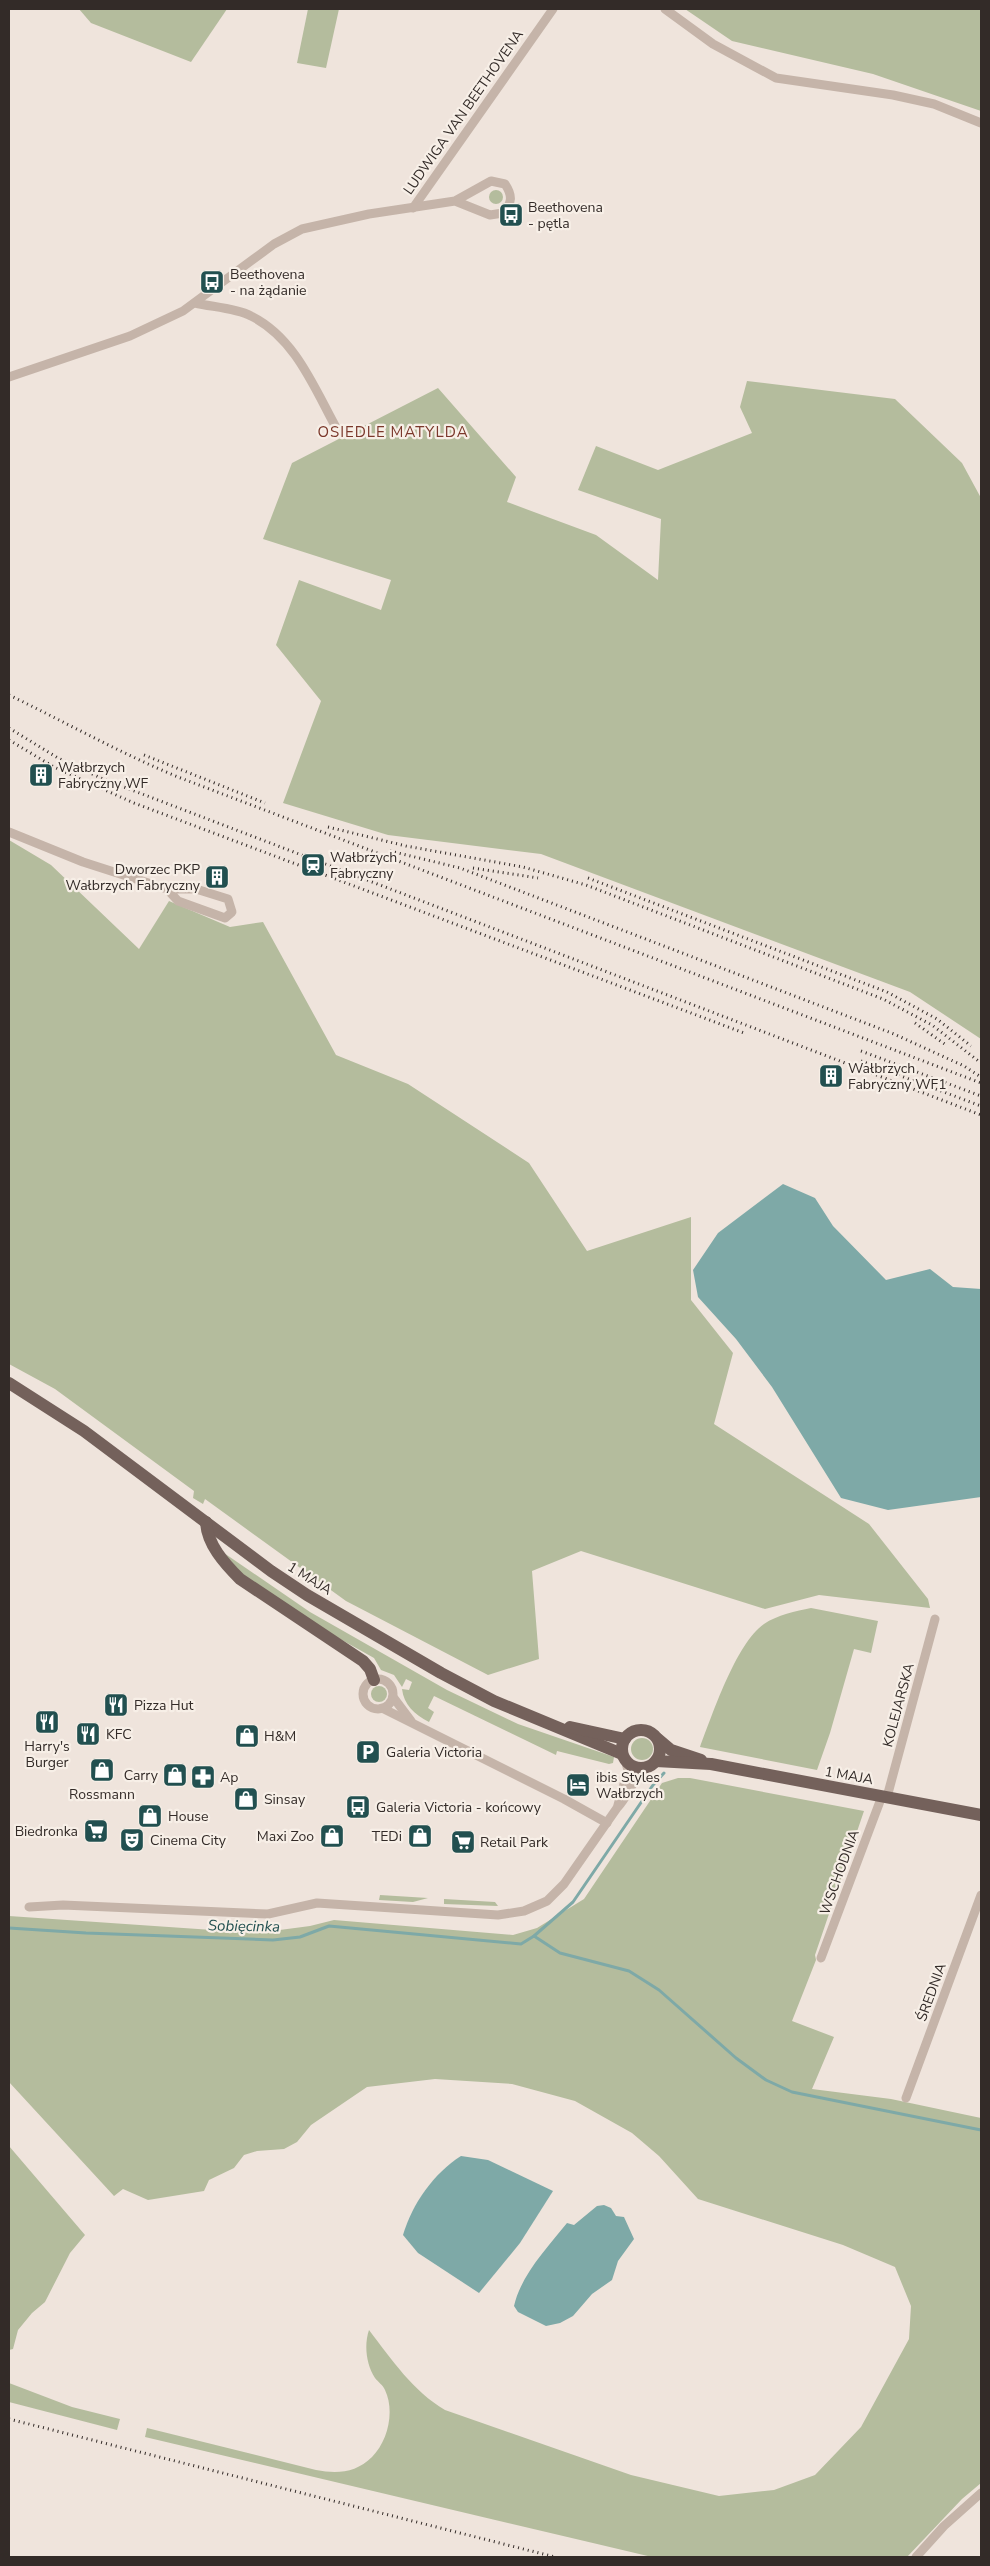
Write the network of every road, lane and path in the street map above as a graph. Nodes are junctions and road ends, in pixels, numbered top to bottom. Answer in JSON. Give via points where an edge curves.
{"nodes":[{"id":1,"x":553,"y":9,"type":"edge"},
{"id":2,"x":665,"y":9,"type":"edge"},
{"id":3,"x":981,"y":123,"type":"edge"},
{"id":4,"x":455,"y":201,"type":"junction"},
{"id":5,"x":413,"y":208,"type":"junction"},
{"id":6,"x":195,"y":303,"type":"junction"},
{"id":7,"x":9,"y":377,"type":"edge"},
{"id":8,"x":338,"y":432,"type":"dead end"},
{"id":9,"x":9,"y":832,"type":"edge"},
{"id":10,"x":166,"y":889,"type":"junction"},
{"id":11,"x":9,"y":1383,"type":"edge"},
{"id":12,"x":206,"y":1522,"type":"junction"},
{"id":13,"x":935,"y":1619,"type":"dead end"},
{"id":14,"x":374,"y":1680,"type":"junction"},
{"id":15,"x":393,"y":1697,"type":"junction"},
{"id":16,"x":382,"y":1708,"type":"junction"},
{"id":17,"x":411,"y":1722,"type":"junction"},
{"id":18,"x":553,"y":1725,"type":"junction"},
{"id":19,"x":624,"y":1739,"type":"junction"},
{"id":20,"x":658,"y":1739,"type":"junction"},
{"id":21,"x":624,"y":1757,"type":"junction"},
{"id":22,"x":651,"y":1764,"type":"junction"},
{"id":23,"x":710,"y":1764,"type":"junction"},
{"id":24,"x":885,"y":1796,"type":"junction"},
{"id":25,"x":617,"y":1808,"type":"junction"},
{"id":26,"x":981,"y":1815,"type":"edge"},
{"id":27,"x":607,"y":1823,"type":"junction"},
{"id":28,"x":981,"y":1895,"type":"edge"},
{"id":29,"x":29,"y":1907,"type":"dead end"},
{"id":30,"x":822,"y":1958,"type":"dead end"},
{"id":31,"x":906,"y":2098,"type":"dead end"},
{"id":32,"x":981,"y":2493,"type":"edge"},
{"id":33,"x":916,"y":2557,"type":"edge"}],
"edges":[{"from":1,"to":5,"type":"street","name":"LUDWIGA VAN BEETHOVENA"},
{"from":2,"to":3,"type":"street","via":[[713,44],[776,78],[934,104]]},
{"from":4,"to":4,"type":"street","name":"LUDWIGA VAN BEETHOVENA","via":[[491,181],[505,184],[511,194],[511,204],[503,213],[490,215]]},
{"from":4,"to":5,"type":"street","name":"LUDWIGA VAN BEETHOVENA"},
{"from":5,"to":6,"type":"street","name":"LUDWIGA VAN BEETHOVENA","via":[[302,229],[274,244]]},
{"from":6,"to":7,"type":"street","name":"LUDWIGA VAN BEETHOVENA","via":[[130,336]]},
{"from":6,"to":8,"type":"street","via":[[250,315],[278,333],[293,352]]},
{"from":9,"to":10,"type":"street","via":[[83,862]]},
{"from":10,"to":10,"type":"street","via":[[178,901],[225,918],[232,912],[230,900],[196,889]]},
{"from":11,"to":12,"type":"main road","name":"1 MAJA","via":[[84,1431]]},
{"from":12,"to":14,"type":"main road","via":[[206,1536],[234,1572],[363,1661],[370,1668]]},
{"from":12,"to":18,"type":"main road","name":"1 MAJA","via":[[271,1571],[374,1634],[494,1701]]},
{"from":13,"to":24,"type":"street","name":"KOLEJARSKA"},
{"from":14,"to":15,"type":"street","via":[[384,1680],[389,1684]]},
{"from":14,"to":16,"type":"street","via":[[366,1686],[364,1697],[369,1706]]},
{"from":15,"to":16,"type":"street"},
{"from":15,"to":17,"type":"street"},
{"from":16,"to":17,"type":"street"},
{"from":17,"to":27,"type":"street"},
{"from":18,"to":19,"type":"main road"},
{"from":18,"to":21,"type":"main road","name":"1 MAJA"},
{"from":19,"to":20,"type":"main road","via":[[638,1730],[649,1732]]},
{"from":19,"to":21,"type":"main road"},
{"from":20,"to":22,"type":"main road","via":[[660,1750]]},
{"from":20,"to":23,"type":"main road","name":"1 MAJA","via":[[671,1750]]},
{"from":21,"to":22,"type":"main road","via":[[636,1768]]},
{"from":21,"to":25,"type":"street","via":[[628,1770]]},
{"from":22,"to":23,"type":"main road","name":"1 MAJA"},
{"from":22,"to":25,"type":"street"},
{"from":23,"to":24,"type":"main road","name":"1 MAJA"},
{"from":24,"to":26,"type":"main road","name":"1 MAJA"},
{"from":24,"to":30,"type":"street","name":"WSCHODNIA"},
{"from":25,"to":27,"type":"street"},
{"from":27,"to":29,"type":"street","via":[[564,1884],[547,1901],[524,1911],[498,1915],[317,1903],[268,1914],[63,1905]]},
{"from":28,"to":31,"type":"street","name":"ŚREDNIA"},
{"from":32,"to":33,"type":"street"}]}
